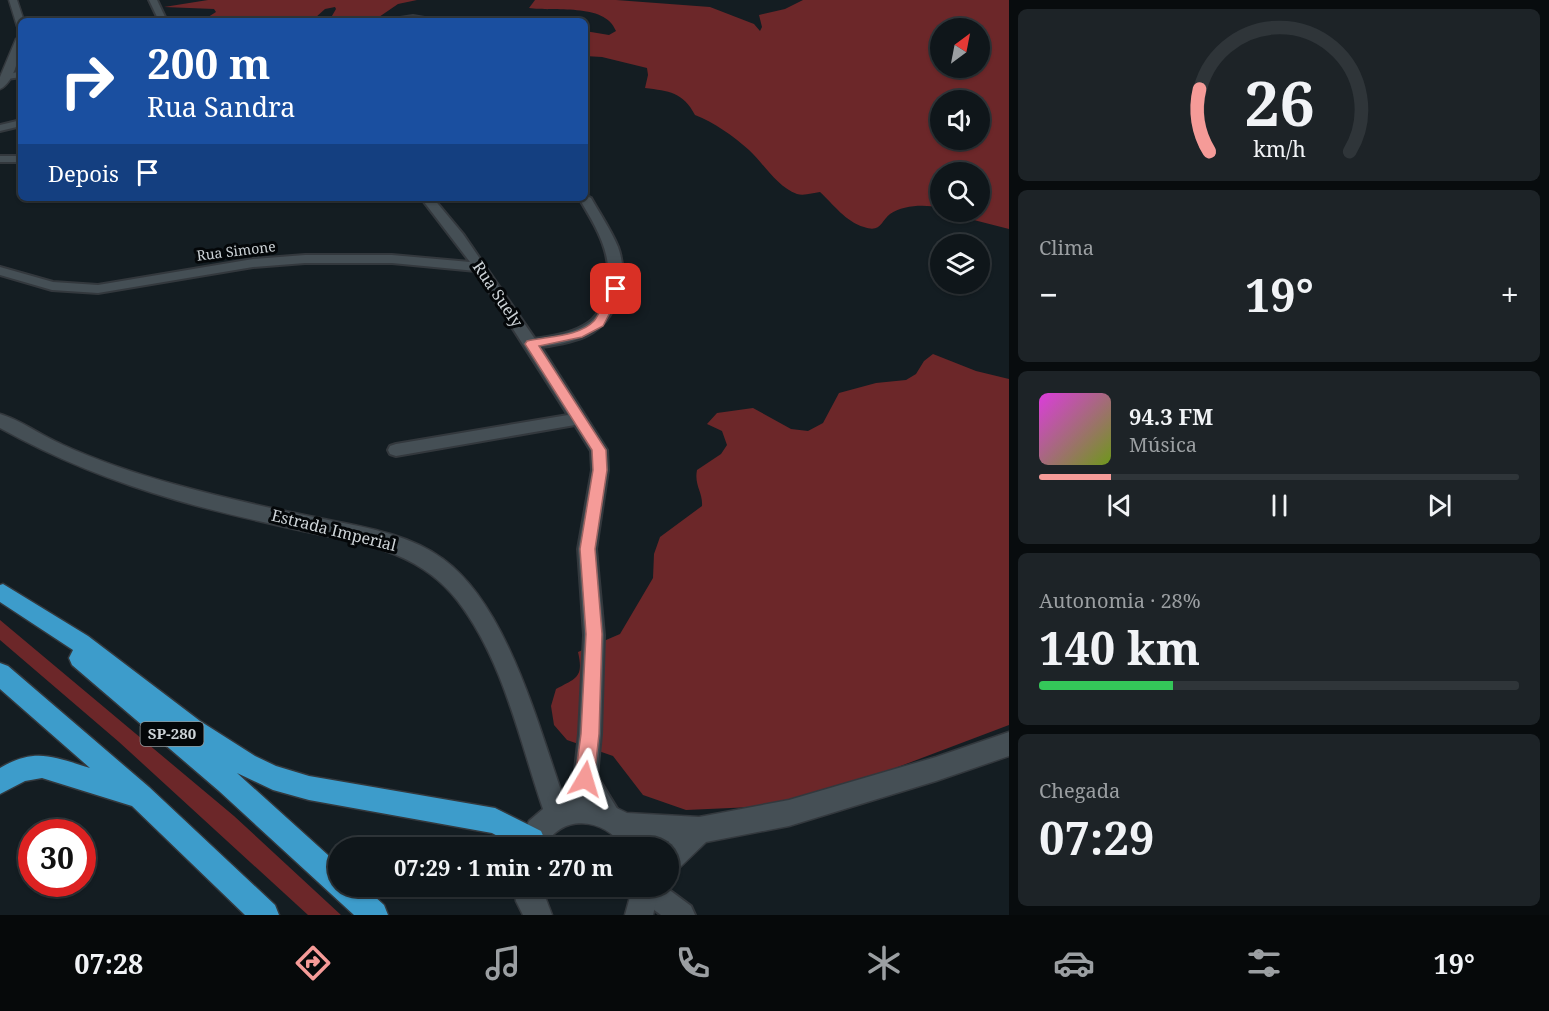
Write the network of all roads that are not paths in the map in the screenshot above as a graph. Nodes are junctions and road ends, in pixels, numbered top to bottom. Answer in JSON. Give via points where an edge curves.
{"nodes":[{"id":1,"x":13,"y":0,"type":"edge"},
{"id":2,"x":153,"y":0,"type":"edge"},
{"id":3,"x":19,"y":18,"type":"edge"},
{"id":4,"x":162,"y":18,"type":"edge"},
{"id":5,"x":18,"y":47,"type":"edge"},
{"id":6,"x":18,"y":74,"type":"edge"},
{"id":7,"x":7,"y":76,"type":"junction"},
{"id":8,"x":0,"y":86,"type":"edge"},
{"id":9,"x":18,"y":124,"type":"edge"},
{"id":10,"x":0,"y":128,"type":"edge"},
{"id":11,"x":0,"y":159,"type":"edge"},
{"id":12,"x":18,"y":159,"type":"edge"},
{"id":13,"x":429,"y":201,"type":"edge"},
{"id":14,"x":587,"y":201,"type":"edge"},
{"id":15,"x":480,"y":267,"type":"junction"},
{"id":16,"x":0,"y":271,"type":"edge"},
{"id":17,"x":531,"y":344,"type":"junction"},
{"id":18,"x":578,"y":419,"type":"junction"},
{"id":19,"x":0,"y":420,"type":"edge"},
{"id":20,"x":396,"y":450,"type":"dead end"},
{"id":21,"x":2,"y":592,"type":"edge"},
{"id":22,"x":0,"y":674,"type":"edge"},
{"id":23,"x":1009,"y":744,"type":"edge"},
{"id":24,"x":585,"y":779,"type":"junction"},
{"id":25,"x":0,"y":782,"type":"edge"},
{"id":26,"x":140,"y":796,"type":"junction"},
{"id":27,"x":565,"y":811,"type":"junction"},
{"id":28,"x":616,"y":821,"type":"junction"},
{"id":29,"x":699,"y":830,"type":"junction"},
{"id":30,"x":520,"y":837,"type":"edge"},
{"id":31,"x":535,"y":837,"type":"edge"},
{"id":32,"x":630,"y":837,"type":"edge"},
{"id":33,"x":679,"y":850,"type":"edge"},
{"id":34,"x":328,"y":873,"type":"edge"},
{"id":35,"x":355,"y":897,"type":"edge"},
{"id":36,"x":529,"y":897,"type":"edge"},
{"id":37,"x":644,"y":897,"type":"edge"},
{"id":38,"x":659,"y":897,"type":"edge"},
{"id":39,"x":265,"y":915,"type":"edge"},
{"id":40,"x":374,"y":915,"type":"edge"},
{"id":41,"x":538,"y":915,"type":"edge"},
{"id":42,"x":639,"y":915,"type":"edge"},
{"id":43,"x":682,"y":915,"type":"edge"}],
"edges":[{"from":1,"to":3,"type":"street"},
{"from":2,"to":4,"type":"street"},
{"from":5,"to":7,"type":"street"},
{"from":6,"to":7,"type":"street"},
{"from":7,"to":8,"type":"street"},
{"from":9,"to":10,"type":"street"},
{"from":11,"to":12,"type":"street"},
{"from":13,"to":15,"type":"street","name":"Rua Suely"},
{"from":14,"to":17,"type":"street","via":[[615,255],[616,289],[599,323],[590,329]]},
{"from":15,"to":16,"type":"street","name":"Rua Simone","via":[[392,259],[305,259],[253,263],[98,289],[52,286]]},
{"from":15,"to":17,"type":"street","name":"Rua Suely"},
{"from":17,"to":18,"type":"street","name":"Rua Suely"},
{"from":18,"to":20,"type":"street"},
{"from":18,"to":24,"type":"street","name":"Rua Suely","via":[[599,450],[600,470],[587,549],[594,634]]},
{"from":19,"to":27,"type":"street","name":"Estrada Imperial","via":[[56,450],[116,474],[204,501],[382,540],[406,548],[443,571],[478,612],[495,643]]},
{"from":21,"to":30,"type":"highway","via":[[80,643],[192,729],[273,778],[495,821]]},
{"from":21,"to":34,"type":"highway","number":"SP-280","via":[[228,782]]},
{"from":22,"to":26,"type":"highway"},
{"from":23,"to":29,"type":"street","via":[[789,813]]},
{"from":24,"to":27,"type":"street","name":"Rua Suely"},
{"from":24,"to":28,"type":"street"},
{"from":25,"to":26,"type":"highway","via":[[21,769],[42,766]]},
{"from":26,"to":39,"type":"highway"},
{"from":27,"to":28,"type":"street","via":[[591,809]]},
{"from":27,"to":31,"type":"street","via":[[542,825]]},
{"from":28,"to":29,"type":"street"},
{"from":28,"to":32,"type":"street"},
{"from":29,"to":33,"type":"street"},
{"from":35,"to":40,"type":"highway"},
{"from":36,"to":41,"type":"street"},
{"from":37,"to":42,"type":"street"},
{"from":38,"to":43,"type":"street"}]}
